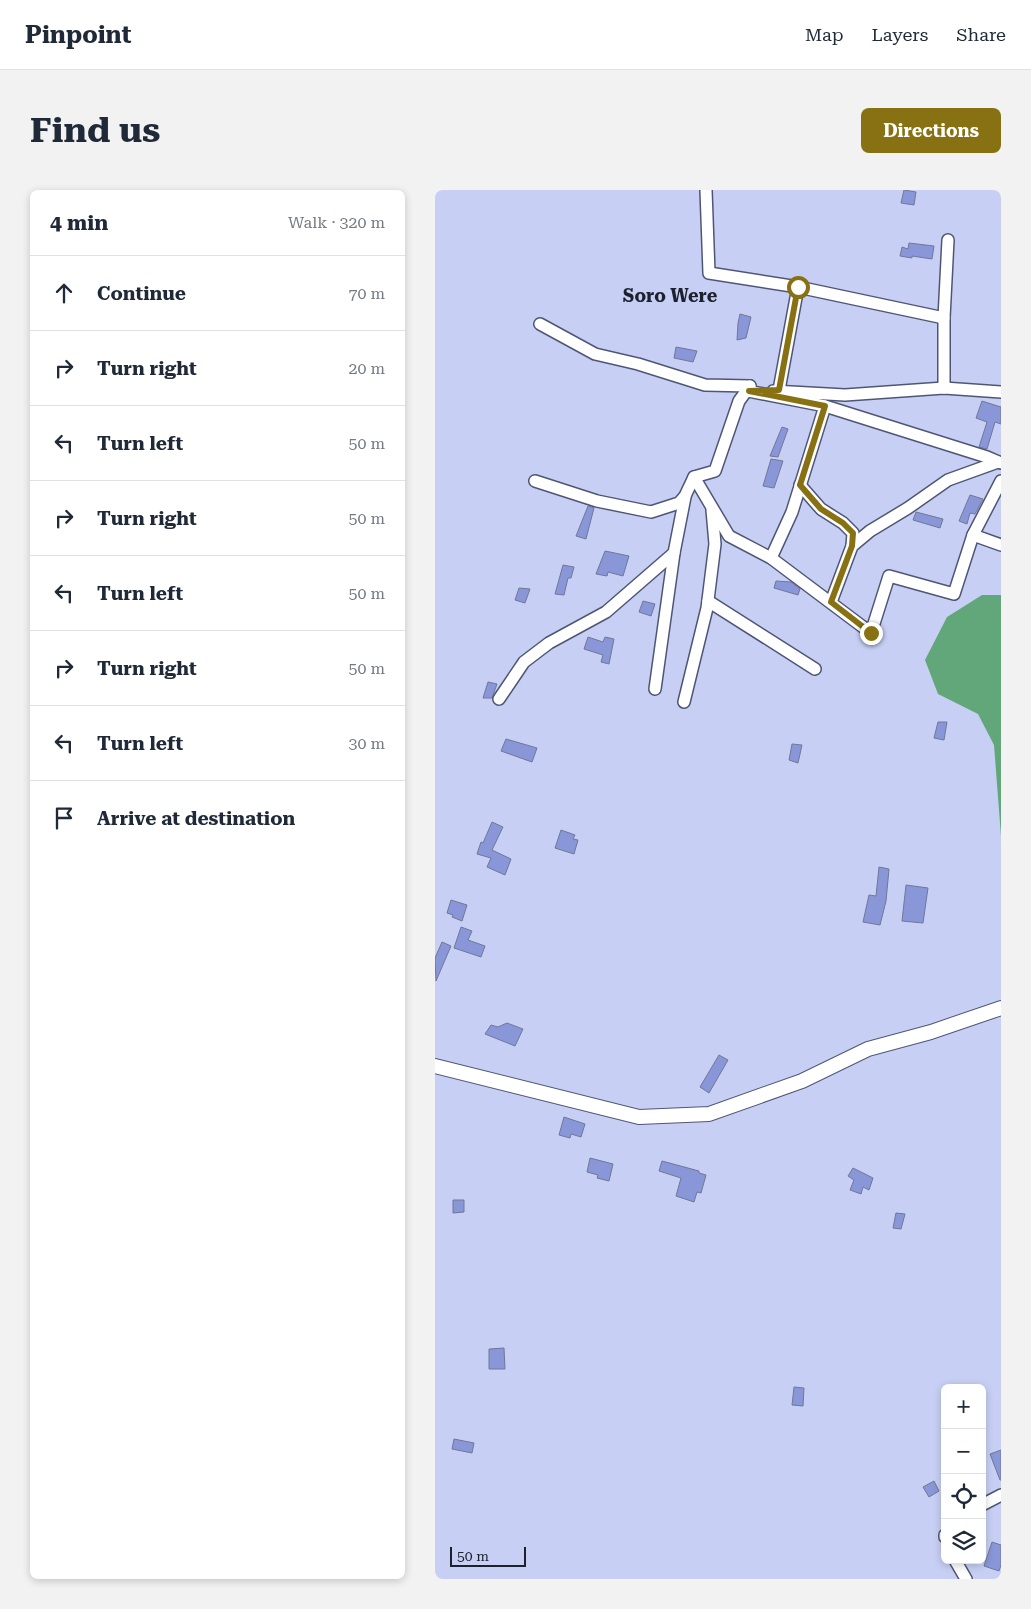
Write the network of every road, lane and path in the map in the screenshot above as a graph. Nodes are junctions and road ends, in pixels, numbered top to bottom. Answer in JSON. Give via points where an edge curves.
{"nodes":[{"id":1,"x":706,"y":190,"type":"edge"},
{"id":2,"x":948,"y":240,"type":"dead end"},
{"id":3,"x":798,"y":287,"type":"junction"},
{"id":4,"x":944,"y":318,"type":"junction"},
{"id":5,"x":540,"y":324,"type":"dead end"},
{"id":6,"x":749,"y":388,"type":"junction"},
{"id":7,"x":944,"y":388,"type":"junction"},
{"id":8,"x":779,"y":390,"type":"junction"},
{"id":9,"x":1001,"y":392,"type":"edge"},
{"id":10,"x":825,"y":406,"type":"junction"},
{"id":11,"x":999,"y":462,"type":"edge"},
{"id":12,"x":694,"y":477,"type":"junction"},
{"id":13,"x":535,"y":481,"type":"dead end"},
{"id":14,"x":1001,"y":481,"type":"edge"},
{"id":15,"x":800,"y":485,"type":"junction"},
{"id":16,"x":685,"y":496,"type":"junction"},
{"id":17,"x":712,"y":508,"type":"junction"},
{"id":18,"x":973,"y":535,"type":"junction"},
{"id":19,"x":1001,"y":545,"type":"edge"},
{"id":20,"x":852,"y":546,"type":"junction"},
{"id":21,"x":674,"y":553,"type":"junction"},
{"id":22,"x":771,"y":558,"type":"junction"},
{"id":23,"x":708,"y":600,"type":"junction"},
{"id":24,"x":831,"y":602,"type":"junction"},
{"id":25,"x":815,"y":669,"type":"dead end"},
{"id":26,"x":655,"y":689,"type":"dead end"},
{"id":27,"x":499,"y":699,"type":"dead end"},
{"id":28,"x":683,"y":702,"type":"dead end"},
{"id":29,"x":1001,"y":1008,"type":"edge"},
{"id":30,"x":435,"y":1066,"type":"edge"},
{"id":31,"x":1001,"y":1495,"type":"edge"},
{"id":32,"x":986,"y":1503,"type":"edge"},
{"id":33,"x":957,"y":1564,"type":"edge"},
{"id":34,"x":966,"y":1579,"type":"edge"}],
"edges":[{"from":1,"to":3,"type":"street","via":[[709,273]]},
{"from":2,"to":4,"type":"street"},
{"from":3,"to":4,"type":"street"},
{"from":3,"to":8,"type":"street"},
{"from":4,"to":7,"type":"street"},
{"from":5,"to":6,"type":"street","via":[[595,354],[705,385]]},
{"from":6,"to":8,"type":"street"},
{"from":6,"to":10,"type":"street"},
{"from":6,"to":12,"type":"street","via":[[739,401],[715,471]]},
{"from":7,"to":8,"type":"street","via":[[845,395]]},
{"from":7,"to":9,"type":"street"},
{"from":10,"to":11,"type":"street"},
{"from":10,"to":15,"type":"street"},
{"from":11,"to":20,"type":"street","via":[[948,480]]},
{"from":12,"to":16,"type":"street"},
{"from":12,"to":17,"type":"street"},
{"from":13,"to":16,"type":"street","via":[[597,501],[651,512],[679,503]]},
{"from":14,"to":18,"type":"street"},
{"from":15,"to":20,"type":"street","via":[[821,509],[853,533]]},
{"from":15,"to":22,"type":"street"},
{"from":16,"to":21,"type":"street"},
{"from":17,"to":22,"type":"street","via":[[729,536]]},
{"from":17,"to":23,"type":"street","via":[[715,544]]},
{"from":18,"to":19,"type":"street"},
{"from":18,"to":24,"type":"street","via":[[954,594],[889,576],[871,633]]},
{"from":20,"to":24,"type":"street"},
{"from":21,"to":26,"type":"street"},
{"from":21,"to":27,"type":"street","via":[[606,612],[549,643],[524,662]]},
{"from":22,"to":24,"type":"street"},
{"from":23,"to":25,"type":"street"},
{"from":23,"to":28,"type":"street"},
{"from":29,"to":30,"type":"street","via":[[868,1049],[803,1081],[709,1114],[639,1117]]},
{"from":31,"to":32,"type":"street"},
{"from":33,"to":34,"type":"street"}]}
